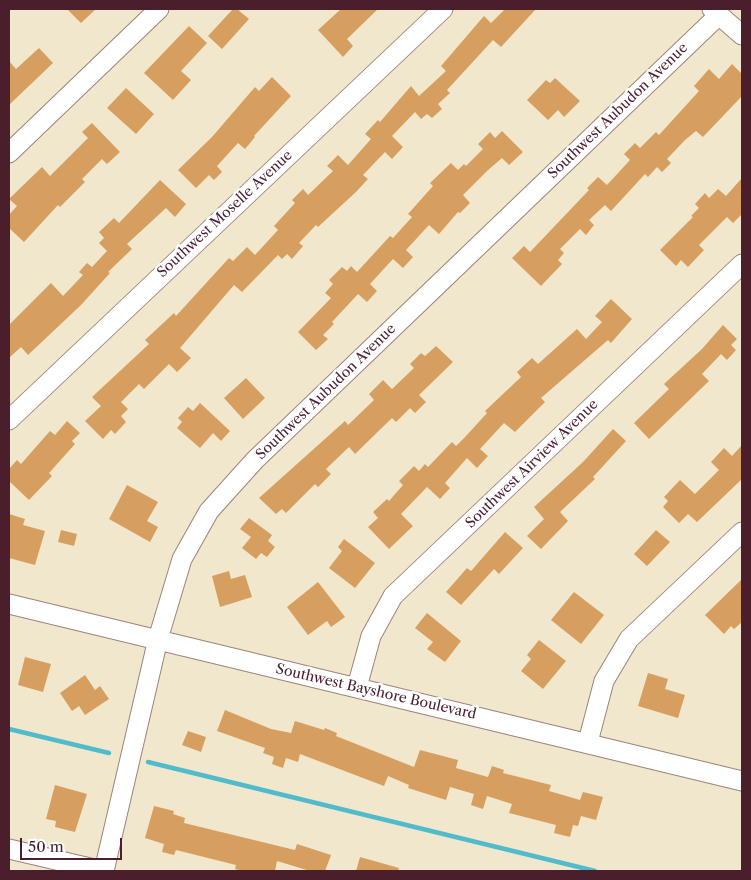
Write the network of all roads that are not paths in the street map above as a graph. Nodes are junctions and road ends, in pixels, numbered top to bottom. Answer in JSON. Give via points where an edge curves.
{"nodes":[{"id":1,"x":159,"y":9,"type":"edge"},
{"id":2,"x":443,"y":9,"type":"edge"},
{"id":3,"x":715,"y":12,"type":"edge"},
{"id":4,"x":742,"y":34,"type":"edge"},
{"id":5,"x":9,"y":153,"type":"edge"},
{"id":6,"x":742,"y":264,"type":"edge"},
{"id":7,"x":9,"y":420,"type":"edge"},
{"id":8,"x":742,"y":532,"type":"edge"},
{"id":9,"x":9,"y":604,"type":"edge"},
{"id":10,"x":158,"y":639,"type":"junction"},
{"id":11,"x":358,"y":687,"type":"junction"},
{"id":12,"x":588,"y":742,"type":"junction"},
{"id":13,"x":742,"y":781,"type":"edge"},
{"id":14,"x":9,"y":849,"type":"edge"},
{"id":15,"x":103,"y":871,"type":"edge"}],
"edges":[{"from":1,"to":5,"type":"street"},
{"from":2,"to":7,"type":"street","name":"Southwest Moselle Avenue"},
{"from":3,"to":4,"type":"street"},
{"from":3,"to":10,"type":"street","name":"Southwest Aubudon Avenue","via":[[255,460],[208,511],[182,559]]},
{"from":6,"to":11,"type":"street","name":"Southwest Airview Avenue","via":[[393,596],[371,636]]},
{"from":8,"to":12,"type":"street","via":[[629,640],[604,681]]},
{"from":9,"to":10,"type":"street","name":"Southwest Bayshore Boulevard"},
{"from":10,"to":11,"type":"street","name":"Southwest Bayshore Boulevard"},
{"from":10,"to":15,"type":"street","name":"Southwest Aubudon Avenue"},
{"from":11,"to":12,"type":"street","name":"Southwest Bayshore Boulevard"},
{"from":12,"to":13,"type":"street","name":"Southwest Bayshore Boulevard"},
{"from":14,"to":15,"type":"street"}]}
